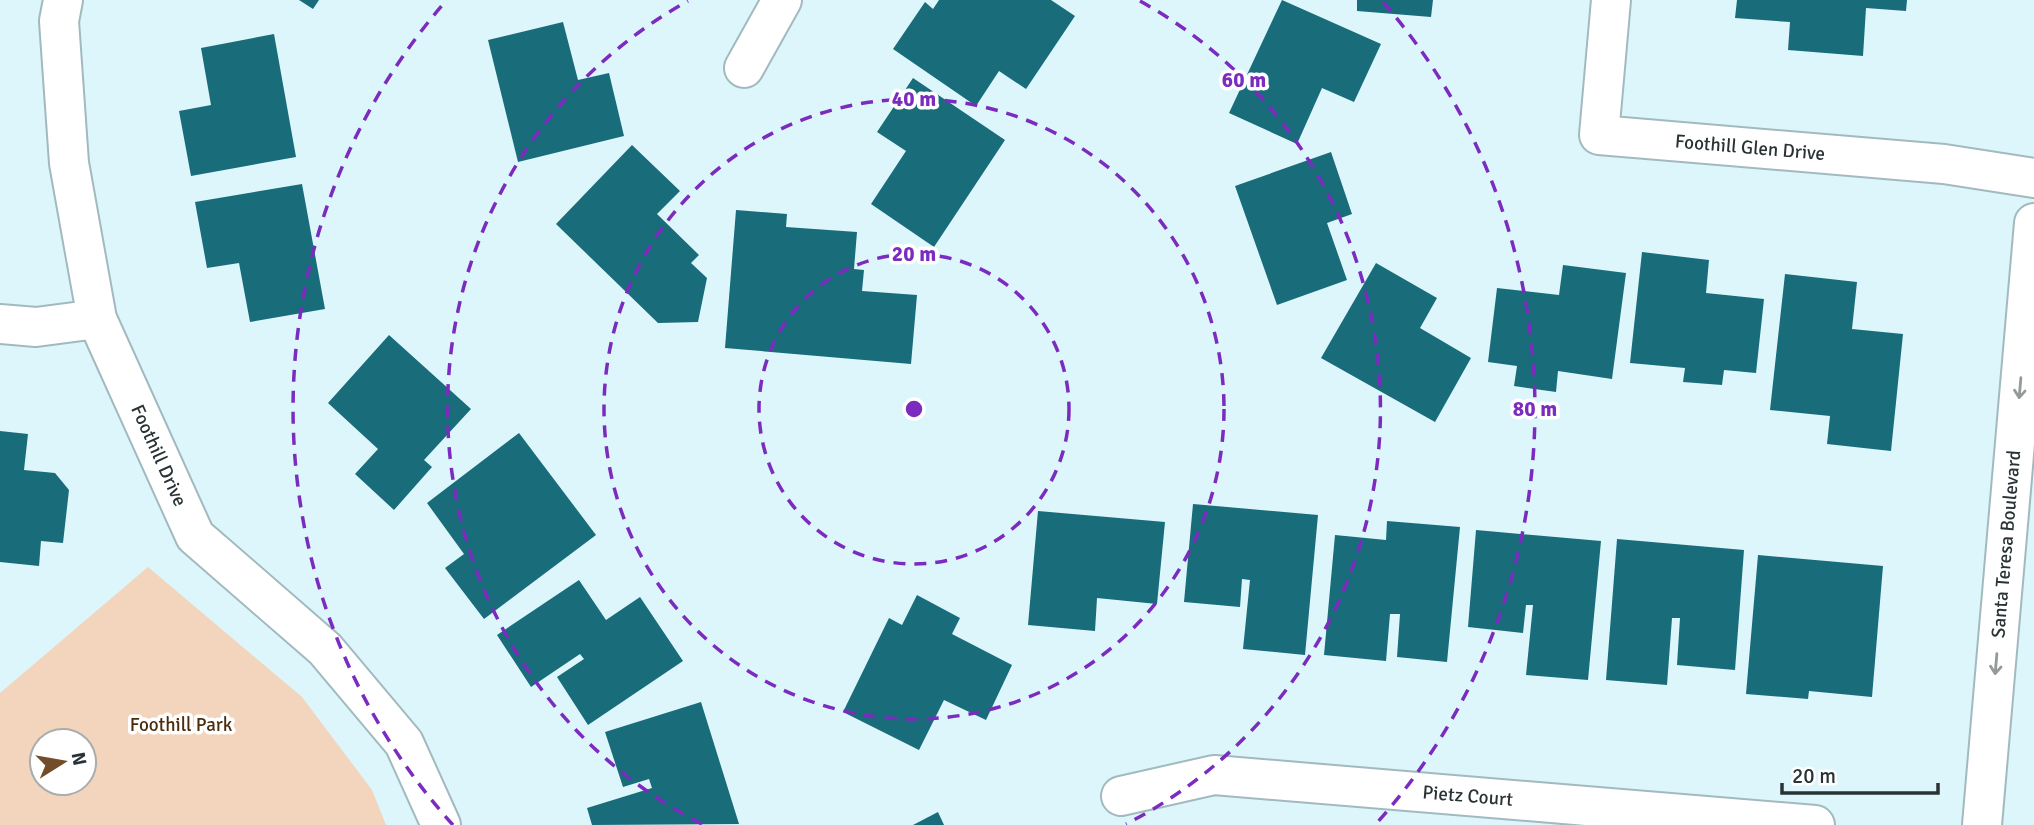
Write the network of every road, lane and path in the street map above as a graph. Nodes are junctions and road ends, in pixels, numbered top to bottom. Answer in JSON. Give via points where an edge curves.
{"nodes":[{"id":1,"x":63,"y":0,"type":"edge"},
{"id":2,"x":782,"y":0,"type":"edge"},
{"id":3,"x":1611,"y":0,"type":"edge"},
{"id":4,"x":744,"y":68,"type":"dead end"},
{"id":5,"x":2034,"y":178,"type":"edge"},
{"id":6,"x":2034,"y":223,"type":"edge"},
{"id":7,"x":97,"y":319,"type":"junction"},
{"id":8,"x":0,"y":324,"type":"edge"},
{"id":9,"x":1121,"y":796,"type":"dead end"},
{"id":10,"x":441,"y":825,"type":"edge"},
{"id":11,"x":1815,"y":825,"type":"edge"},
{"id":12,"x":1982,"y":825,"type":"edge"}],
"edges":[{"from":1,"to":7,"type":"street","name":"Foothill Drive","via":[[59,21],[69,163]]},
{"from":2,"to":4,"type":"street"},
{"from":3,"to":5,"type":"street","name":"Foothill Glen Drive","via":[[1599,135],[1944,164]]},
{"from":6,"to":12,"type":"street","name":"Santa Teresa Boulevard","one_way":true},
{"from":7,"to":8,"type":"street","via":[[36,327]]},
{"from":7,"to":10,"type":"street","name":"Foothill Drive","via":[[195,536],[325,649],[404,743]]},
{"from":9,"to":11,"type":"street","name":"Pietz Court","via":[[1214,775]]}]}
